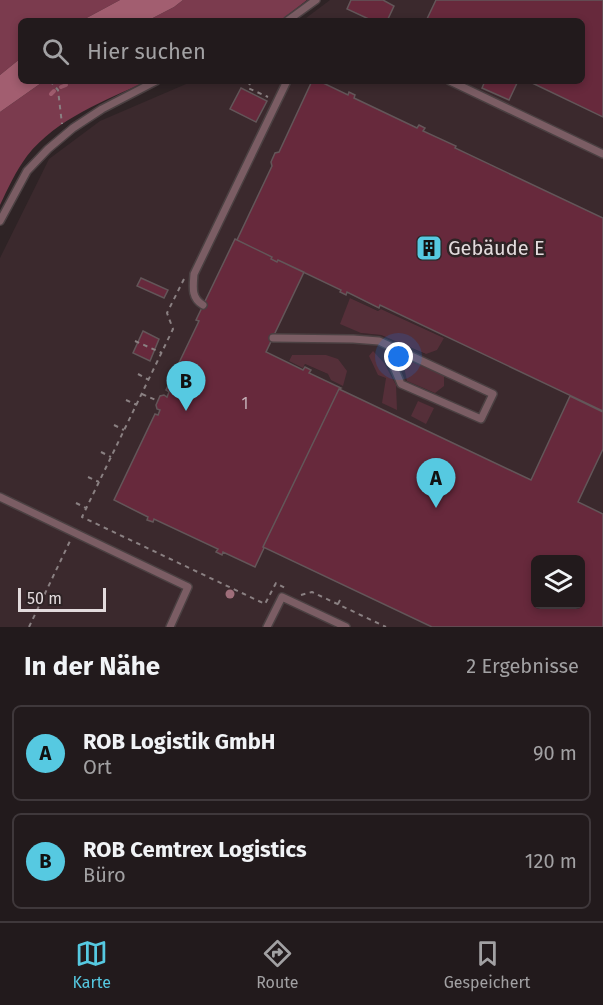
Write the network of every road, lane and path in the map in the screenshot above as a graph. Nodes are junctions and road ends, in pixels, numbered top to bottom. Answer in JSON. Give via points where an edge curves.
{"nodes":[{"id":1,"x":316,"y":0,"type":"edge"},
{"id":2,"x":291,"y":18,"type":"edge"},
{"id":3,"x":53,"y":84,"type":"edge"},
{"id":4,"x":150,"y":84,"type":"edge"},
{"id":5,"x":250,"y":84,"type":"edge"},
{"id":6,"x":286,"y":84,"type":"edge"},
{"id":7,"x":456,"y":84,"type":"edge"},
{"id":8,"x":272,"y":99,"type":"dead end"},
{"id":9,"x":63,"y":136,"type":"junction"},
{"id":10,"x":603,"y":154,"type":"edge"},
{"id":11,"x":0,"y":221,"type":"edge"},
{"id":12,"x":185,"y":277,"type":"dead end"},
{"id":13,"x":203,"y":305,"type":"dead end"},
{"id":14,"x":273,"y":338,"type":"dead end"},
{"id":15,"x":135,"y":340,"type":"dead end"},
{"id":16,"x":395,"y":349,"type":"junction"},
{"id":17,"x":162,"y":353,"type":"junction"},
{"id":18,"x":138,"y":374,"type":"dead end"},
{"id":19,"x":149,"y":380,"type":"junction"},
{"id":20,"x":142,"y":394,"type":"junction"},
{"id":21,"x":126,"y":400,"type":"dead end"},
{"id":22,"x":158,"y":401,"type":"dead end"},
{"id":23,"x":136,"y":405,"type":"junction"},
{"id":24,"x":114,"y":425,"type":"dead end"},
{"id":25,"x":124,"y":430,"type":"junction"},
{"id":26,"x":101,"y":452,"type":"dead end"},
{"id":27,"x":111,"y":457,"type":"junction"},
{"id":28,"x":88,"y":477,"type":"dead end"},
{"id":29,"x":99,"y":482,"type":"junction"},
{"id":30,"x":0,"y":497,"type":"edge"},
{"id":31,"x":76,"y":503,"type":"dead end"},
{"id":32,"x":86,"y":508,"type":"junction"},
{"id":33,"x":74,"y":532,"type":"junction"},
{"id":34,"x":292,"y":591,"type":"dead end"},
{"id":35,"x":300,"y":595,"type":"dead end"},
{"id":36,"x":342,"y":596,"type":"dead end"},
{"id":37,"x":338,"y":604,"type":"junction"},
{"id":38,"x":29,"y":627,"type":"edge"},
{"id":39,"x":170,"y":627,"type":"edge"},
{"id":40,"x":267,"y":627,"type":"edge"},
{"id":41,"x":346,"y":627,"type":"edge"},
{"id":42,"x":386,"y":627,"type":"edge"}],
"edges":[{"from":1,"to":2,"type":"lane"},
{"from":3,"to":9,"type":"path","via":[[58,90]]},
{"from":4,"to":9,"type":"lane"},
{"from":5,"to":8,"type":"path","via":[[248,88]]},
{"from":6,"to":13,"type":"lane","via":[[195,274],[193,293]]},
{"from":7,"to":10,"type":"lane"},
{"from":9,"to":11,"type":"lane","via":[[27,171]]},
{"from":12,"to":17,"type":"path","via":[[168,313],[173,329]]},
{"from":14,"to":16,"type":"lane","via":[[379,341]]},
{"from":15,"to":17,"type":"path"},
{"from":16,"to":16,"type":"lane","via":[[393,365],[401,384],[481,419],[493,394]]},
{"from":17,"to":19,"type":"path"},
{"from":18,"to":19,"type":"path"},
{"from":19,"to":20,"type":"path"},
{"from":20,"to":22,"type":"path"},
{"from":20,"to":23,"type":"path"},
{"from":21,"to":23,"type":"path"},
{"from":23,"to":25,"type":"path"},
{"from":24,"to":25,"type":"path"},
{"from":25,"to":27,"type":"path"},
{"from":26,"to":27,"type":"path"},
{"from":27,"to":29,"type":"path"},
{"from":28,"to":29,"type":"path"},
{"from":29,"to":32,"type":"path"},
{"from":30,"to":33,"type":"lane"},
{"from":31,"to":32,"type":"path"},
{"from":32,"to":34,"type":"path","via":[[82,517],[265,604],[276,583]]},
{"from":33,"to":38,"type":"path"},
{"from":33,"to":39,"type":"lane","via":[[188,587]]},
{"from":35,"to":37,"type":"path","via":[[312,592]]},
{"from":36,"to":37,"type":"path"},
{"from":37,"to":42,"type":"path"},
{"from":40,"to":41,"type":"lane","via":[[282,597]]}]}
